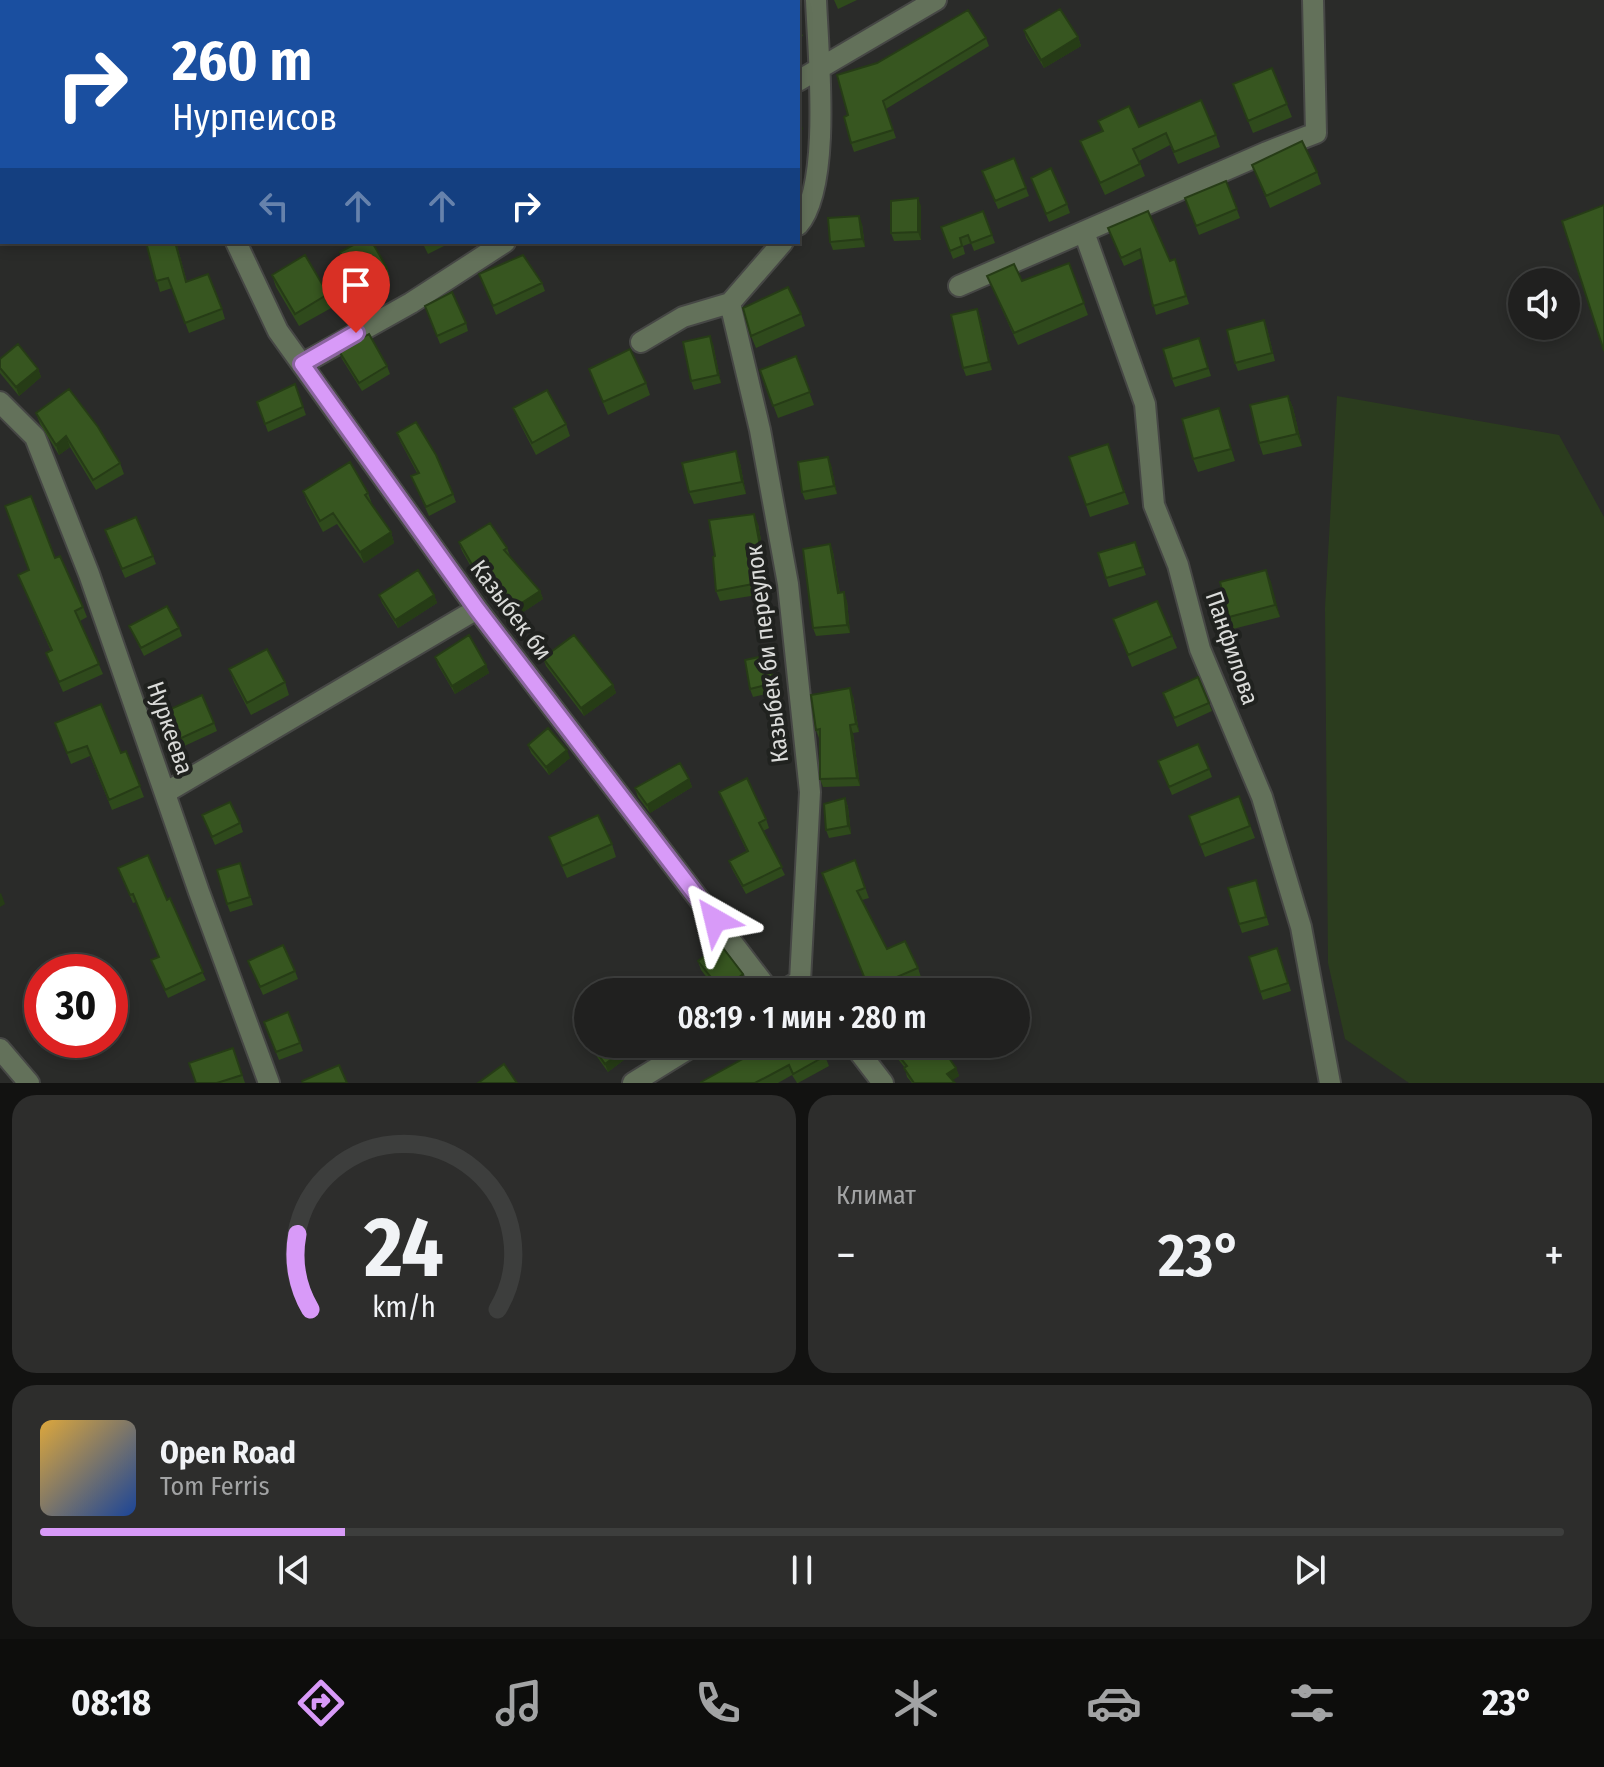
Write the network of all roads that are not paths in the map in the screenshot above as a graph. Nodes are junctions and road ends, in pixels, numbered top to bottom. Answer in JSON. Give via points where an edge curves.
{"nodes":[{"id":1,"x":816,"y":0,"type":"edge"},
{"id":2,"x":936,"y":0,"type":"edge"},
{"id":3,"x":1313,"y":0,"type":"edge"},
{"id":4,"x":818,"y":70,"type":"junction"},
{"id":5,"x":800,"y":80,"type":"edge"},
{"id":6,"x":800,"y":223,"type":"edge"},
{"id":7,"x":1084,"y":232,"type":"junction"},
{"id":8,"x":237,"y":244,"type":"edge"},
{"id":9,"x":502,"y":244,"type":"edge"},
{"id":10,"x":781,"y":244,"type":"edge"},
{"id":11,"x":959,"y":286,"type":"dead end"},
{"id":12,"x":730,"y":303,"type":"junction"},
{"id":13,"x":641,"y":342,"type":"dead end"},
{"id":14,"x":302,"y":364,"type":"junction"},
{"id":15,"x":0,"y":402,"type":"edge"},
{"id":16,"x":477,"y":609,"type":"junction"},
{"id":17,"x":165,"y":793,"type":"junction"},
{"id":18,"x":759,"y":978,"type":"edge"},
{"id":19,"x":804,"y":978,"type":"edge"},
{"id":20,"x":0,"y":1049,"type":"edge"},
{"id":21,"x":673,"y":1058,"type":"edge"},
{"id":22,"x":864,"y":1058,"type":"edge"},
{"id":23,"x":29,"y":1083,"type":"edge"},
{"id":24,"x":269,"y":1083,"type":"edge"},
{"id":25,"x":633,"y":1083,"type":"edge"},
{"id":26,"x":883,"y":1083,"type":"edge"},
{"id":27,"x":1330,"y":1083,"type":"edge"}],
"edges":[{"from":1,"to":4,"type":"street"},
{"from":2,"to":4,"type":"street"},
{"from":3,"to":7,"type":"street","via":[[1316,133]]},
{"from":4,"to":5,"type":"street"},
{"from":4,"to":6,"type":"street","via":[[820,161],[808,214]]},
{"from":7,"to":11,"type":"street"},
{"from":7,"to":27,"type":"street","name":"Панфилова","via":[[1145,404],[1154,505],[1178,565],[1200,649],[1262,797],[1301,927]]},
{"from":8,"to":14,"type":"street","name":"Казыбек би","via":[[278,331]]},
{"from":9,"to":14,"type":"street"},
{"from":10,"to":12,"type":"street"},
{"from":12,"to":13,"type":"street","via":[[683,317]]},
{"from":12,"to":19,"type":"street","name":"Казыбек би переулок","via":[[788,584],[810,792]]},
{"from":14,"to":16,"type":"street","name":"Казыбек би"},
{"from":15,"to":17,"type":"street","name":"Нуркеева","via":[[35,437]]},
{"from":16,"to":17,"type":"street"},
{"from":16,"to":18,"type":"street","name":"Казыбек би"},
{"from":17,"to":24,"type":"street","name":"Нуркеева"},
{"from":20,"to":23,"type":"street"},
{"from":21,"to":25,"type":"street"},
{"from":22,"to":26,"type":"street"}]}
